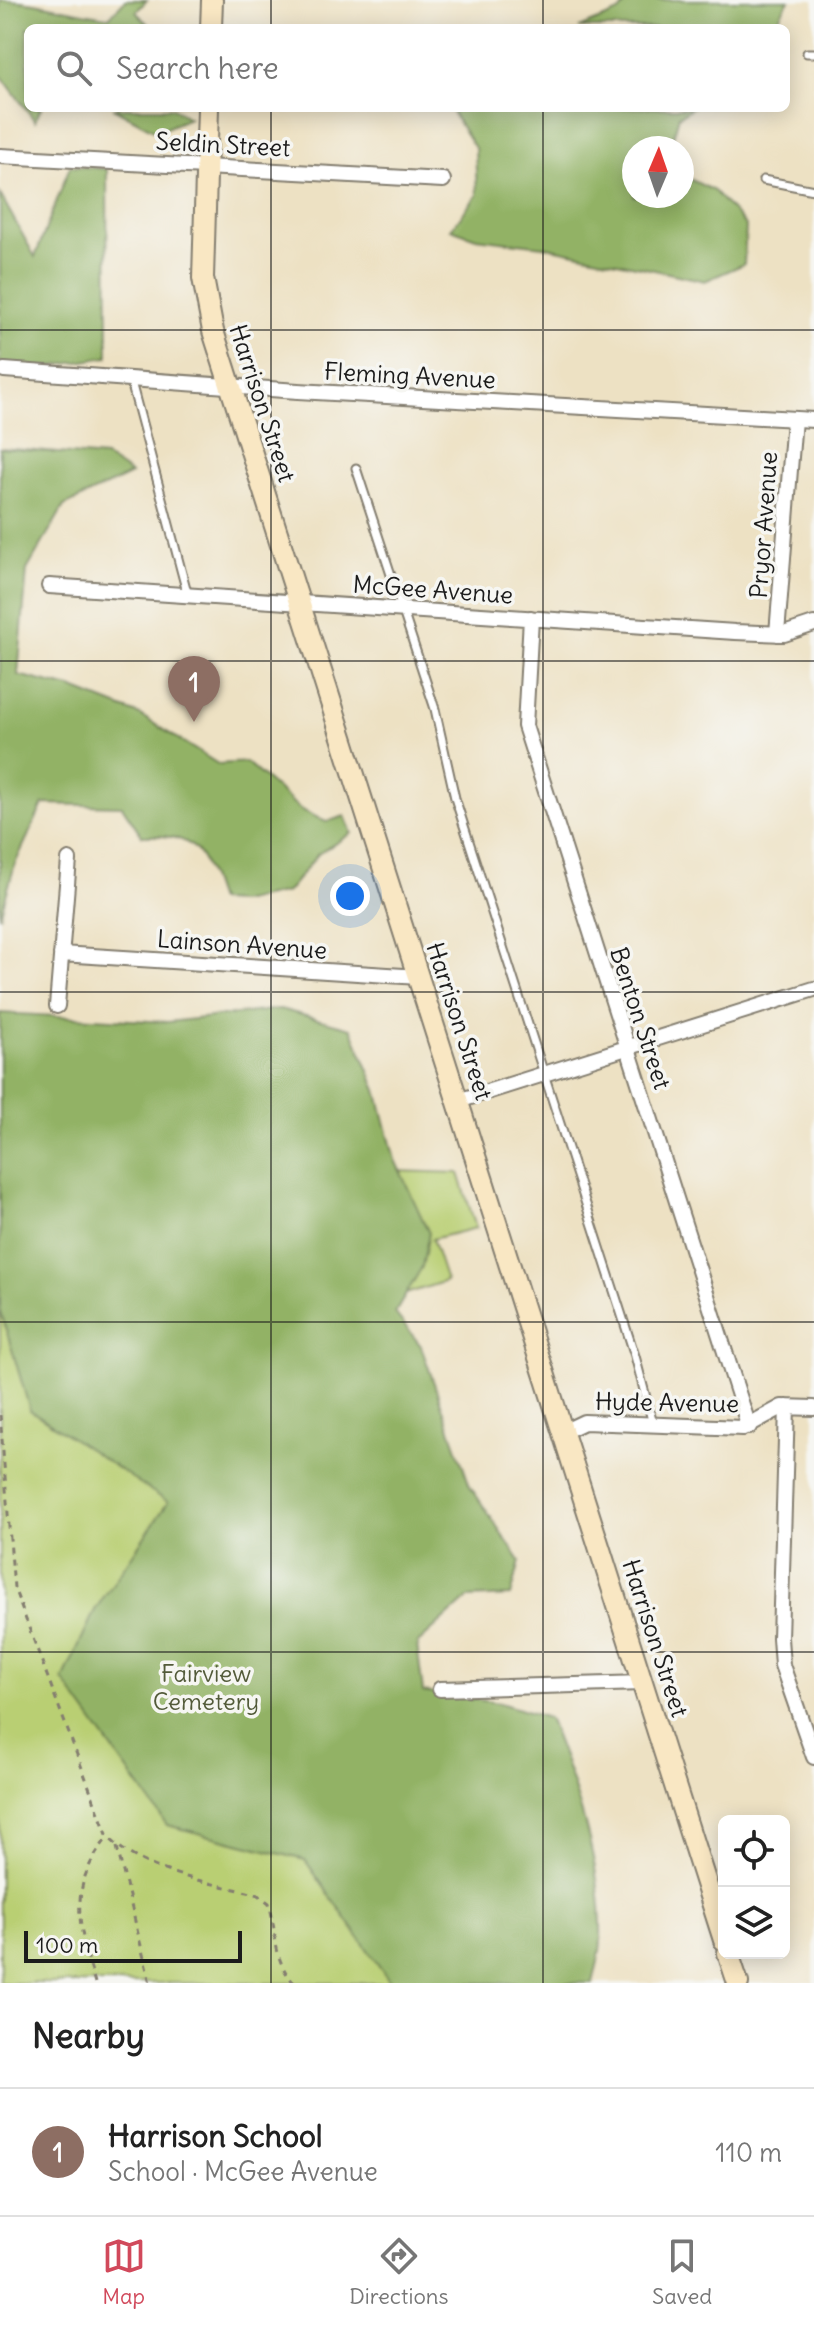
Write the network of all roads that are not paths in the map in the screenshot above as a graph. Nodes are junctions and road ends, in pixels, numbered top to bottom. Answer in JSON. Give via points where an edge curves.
{"nodes":[{"id":1,"x":212,"y":0,"type":"edge"},
{"id":2,"x":211,"y":24,"type":"edge"},
{"id":3,"x":208,"y":112,"type":"edge"},
{"id":4,"x":0,"y":156,"type":"edge"},
{"id":5,"x":206,"y":165,"type":"junction"},
{"id":6,"x":443,"y":180,"type":"dead end"},
{"id":7,"x":763,"y":180,"type":"dead end"},
{"id":8,"x":814,"y":190,"type":"edge"},
{"id":9,"x":4,"y":370,"type":"dead end"},
{"id":10,"x":130,"y":378,"type":"junction"},
{"id":11,"x":230,"y":386,"type":"junction"},
{"id":12,"x":794,"y":419,"type":"junction"},
{"id":13,"x":814,"y":420,"type":"edge"},
{"id":14,"x":356,"y":468,"type":"dead end"},
{"id":15,"x":49,"y":586,"type":"dead end"},
{"id":16,"x":188,"y":596,"type":"junction"},
{"id":17,"x":301,"y":603,"type":"junction"},
{"id":18,"x":404,"y":609,"type":"junction"},
{"id":19,"x":531,"y":618,"type":"junction"},
{"id":20,"x":814,"y":624,"type":"edge"},
{"id":21,"x":777,"y":634,"type":"junction"},
{"id":22,"x":69,"y":860,"type":"dead end"},
{"id":23,"x":61,"y":954,"type":"junction"},
{"id":24,"x":419,"y":977,"type":"junction"},
{"id":25,"x":814,"y":989,"type":"edge"},
{"id":26,"x":57,"y":1006,"type":"dead end"},
{"id":27,"x":628,"y":1047,"type":"junction"},
{"id":28,"x":544,"y":1074,"type":"junction"},
{"id":29,"x":458,"y":1101,"type":"junction"},
{"id":30,"x":787,"y":1407,"type":"junction"},
{"id":31,"x":814,"y":1408,"type":"edge"},
{"id":32,"x":653,"y":1424,"type":"junction"},
{"id":33,"x":749,"y":1427,"type":"junction"},
{"id":34,"x":563,"y":1432,"type":"junction"},
{"id":35,"x":643,"y":1683,"type":"junction"},
{"id":36,"x":440,"y":1689,"type":"dead end"},
{"id":37,"x":814,"y":1757,"type":"edge"},
{"id":38,"x":718,"y":1921,"type":"edge"},
{"id":39,"x":730,"y":1959,"type":"edge"},
{"id":40,"x":738,"y":1983,"type":"edge"}],
"edges":[{"from":1,"to":2,"type":"street"},
{"from":3,"to":5,"type":"street","name":"Harrison Street"},
{"from":4,"to":5,"type":"street","name":"Seldin Street"},
{"from":5,"to":6,"type":"street","name":"Seldin Street"},
{"from":5,"to":11,"type":"street","name":"Harrison Street","via":[[203,286]]},
{"from":7,"to":8,"type":"lane"},
{"from":9,"to":10,"type":"street","name":"Fleming Avenue"},
{"from":10,"to":11,"type":"street","name":"Fleming Avenue"},
{"from":10,"to":16,"type":"lane"},
{"from":11,"to":12,"type":"street","name":"Fleming Avenue"},
{"from":11,"to":17,"type":"street","name":"Harrison Street"},
{"from":12,"to":13,"type":"street","name":"Fleming Avenue"},
{"from":12,"to":21,"type":"street","name":"Pryor Avenue"},
{"from":14,"to":18,"type":"lane"},
{"from":15,"to":16,"type":"street","name":"McGee Avenue"},
{"from":16,"to":17,"type":"street","name":"McGee Avenue"},
{"from":17,"to":18,"type":"street","name":"McGee Avenue"},
{"from":17,"to":24,"type":"street","name":"Harrison Street"},
{"from":18,"to":19,"type":"street","name":"McGee Avenue"},
{"from":18,"to":28,"type":"lane","via":[[455,798]]},
{"from":19,"to":21,"type":"street","name":"McGee Avenue"},
{"from":19,"to":27,"type":"street","name":"Benton Street","via":[[525,726]]},
{"from":20,"to":21,"type":"street","name":"McGee Avenue"},
{"from":22,"to":23,"type":"street"},
{"from":23,"to":24,"type":"street","name":"Lainson Avenue"},
{"from":23,"to":26,"type":"street"},
{"from":24,"to":29,"type":"street","name":"Harrison Street"},
{"from":25,"to":27,"type":"street"},
{"from":27,"to":28,"type":"street"},
{"from":27,"to":33,"type":"street","name":"Benton Street"},
{"from":28,"to":29,"type":"street"},
{"from":28,"to":32,"type":"lane"},
{"from":29,"to":34,"type":"street","name":"Harrison Street"},
{"from":30,"to":31,"type":"street","name":"Hyde Avenue"},
{"from":30,"to":33,"type":"street","name":"Hyde Avenue"},
{"from":30,"to":37,"type":"street","via":[[782,1665]]},
{"from":32,"to":33,"type":"street","name":"Hyde Avenue"},
{"from":32,"to":34,"type":"street","name":"Hyde Avenue","via":[[584,1422]]},
{"from":34,"to":35,"type":"street","name":"Harrison Street"},
{"from":35,"to":36,"type":"street"},
{"from":35,"to":38,"type":"street","name":"Harrison Street"},
{"from":39,"to":40,"type":"street"}]}
